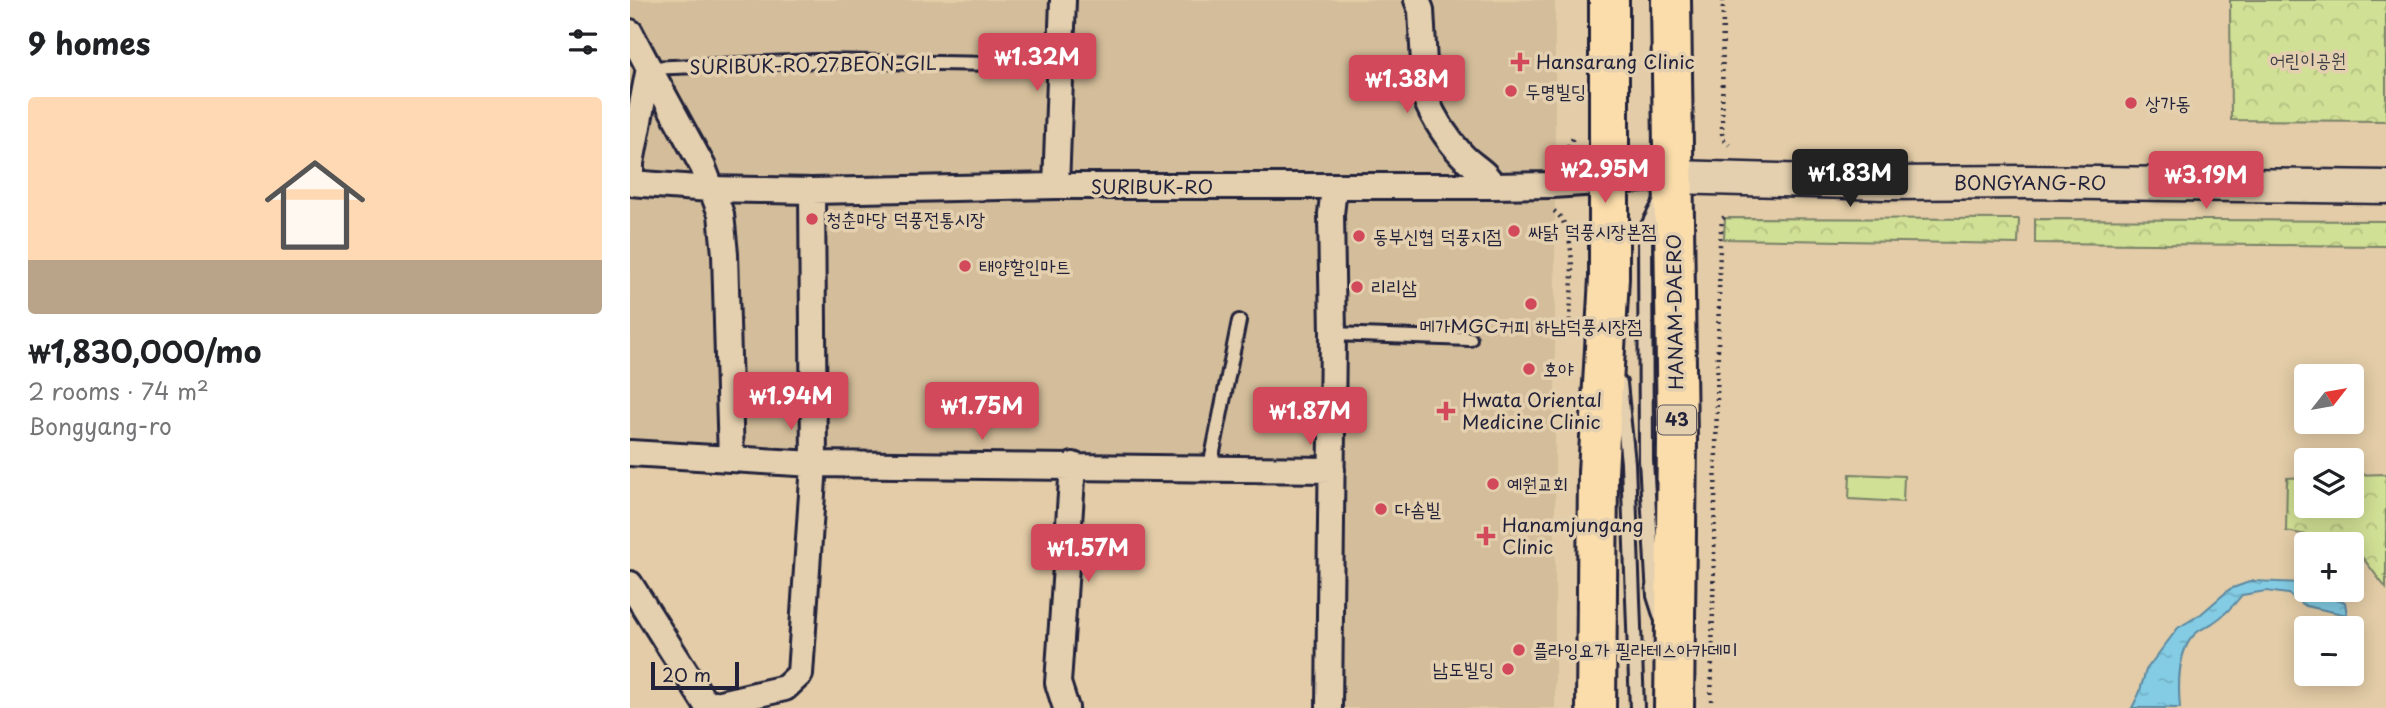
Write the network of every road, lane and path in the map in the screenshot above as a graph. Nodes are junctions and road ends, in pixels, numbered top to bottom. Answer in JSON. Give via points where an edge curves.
{"nodes":[{"id":1,"x":1063,"y":0,"type":"edge"},
{"id":2,"x":1417,"y":0,"type":"edge"},
{"id":3,"x":1609,"y":0,"type":"edge"},
{"id":4,"x":1671,"y":0,"type":"edge"},
{"id":5,"x":1723,"y":0,"type":"edge"},
{"id":6,"x":630,"y":32,"type":"edge"},
{"id":7,"x":1061,"y":65,"type":"junction"},
{"id":8,"x":649,"y":68,"type":"junction"},
{"id":9,"x":1729,"y":145,"type":"dead end"},
{"id":10,"x":1674,"y":177,"type":"junction"},
{"id":11,"x":1610,"y":181,"type":"junction"},
{"id":12,"x":631,"y":183,"type":"edge"},
{"id":13,"x":1056,"y":186,"type":"junction"},
{"id":14,"x":1493,"y":186,"type":"junction"},
{"id":15,"x":2386,"y":187,"type":"edge"},
{"id":16,"x":1334,"y":188,"type":"junction"},
{"id":17,"x":710,"y":189,"type":"junction"},
{"id":18,"x":812,"y":191,"type":"junction"},
{"id":19,"x":1726,"y":216,"type":"dead end"},
{"id":20,"x":1609,"y":278,"type":"junction"},
{"id":21,"x":1239,"y":321,"type":"dead end"},
{"id":22,"x":1333,"y":334,"type":"junction"},
{"id":23,"x":1470,"y":339,"type":"dead end"},
{"id":24,"x":630,"y":453,"type":"edge"},
{"id":25,"x":731,"y":459,"type":"junction"},
{"id":26,"x":814,"y":464,"type":"junction"},
{"id":27,"x":1073,"y":465,"type":"junction"},
{"id":28,"x":1210,"y":467,"type":"junction"},
{"id":29,"x":1332,"y":470,"type":"junction"},
{"id":30,"x":630,"y":584,"type":"edge"},
{"id":31,"x":707,"y":707,"type":"edge"},
{"id":32,"x":1066,"y":708,"type":"edge"},
{"id":33,"x":1329,"y":708,"type":"edge"},
{"id":34,"x":1596,"y":708,"type":"edge"},
{"id":35,"x":1637,"y":708,"type":"edge"},
{"id":36,"x":1674,"y":708,"type":"edge"},
{"id":37,"x":1711,"y":708,"type":"edge"}],
"edges":[{"from":1,"to":7,"type":"street"},
{"from":2,"to":14,"type":"street","via":[[1430,110],[1463,157],[1488,176]]},
{"from":3,"to":11,"type":"main road"},
{"from":4,"to":10,"type":"main road","name":"HANAM-DAERO","number":"43"},
{"from":5,"to":9,"type":"path","via":[[1722,133]]},
{"from":6,"to":8,"type":"street"},
{"from":7,"to":8,"type":"lane","name":"SURIBUK-RO 27BEON-GIL","via":[[817,61]]},
{"from":7,"to":13,"type":"street"},
{"from":8,"to":12,"type":"street","name":"SURIBUK-RO"},
{"from":8,"to":17,"type":"street","via":[[703,167]]},
{"from":10,"to":11,"type":"street","name":"SURIBUK-RO"},
{"from":10,"to":15,"type":"street","name":"BONGYANG-RO"},
{"from":10,"to":36,"type":"main road","name":"HANAM-DAERO","number":"43"},
{"from":11,"to":14,"type":"street","name":"SURIBUK-RO"},
{"from":11,"to":20,"type":"main road"},
{"from":12,"to":17,"type":"street","name":"SURIBUK-RO"},
{"from":13,"to":16,"type":"street","name":"SURIBUK-RO"},
{"from":13,"to":18,"type":"street","name":"SURIBUK-RO"},
{"from":14,"to":16,"type":"street","name":"SURIBUK-RO"},
{"from":16,"to":22,"type":"street"},
{"from":17,"to":18,"type":"street","name":"SURIBUK-RO"},
{"from":17,"to":25,"type":"street","via":[[721,214],[725,254]]},
{"from":18,"to":26,"type":"street"},
{"from":19,"to":37,"type":"path","via":[[1721,219],[1720,243]]},
{"from":20,"to":34,"type":"main road","via":[[1598,472]]},
{"from":20,"to":35,"type":"lane","via":[[1628,463]]},
{"from":21,"to":28,"type":"lane"},
{"from":22,"to":23,"type":"lane"},
{"from":22,"to":29,"type":"street"},
{"from":24,"to":25,"type":"street"},
{"from":25,"to":26,"type":"street"},
{"from":26,"to":27,"type":"street"},
{"from":26,"to":31,"type":"street","via":[[800,674],[785,688]]},
{"from":27,"to":28,"type":"street"},
{"from":27,"to":32,"type":"street","via":[[1058,683]]},
{"from":28,"to":29,"type":"street"},
{"from":29,"to":33,"type":"street"},
{"from":30,"to":31,"type":"street"}]}
